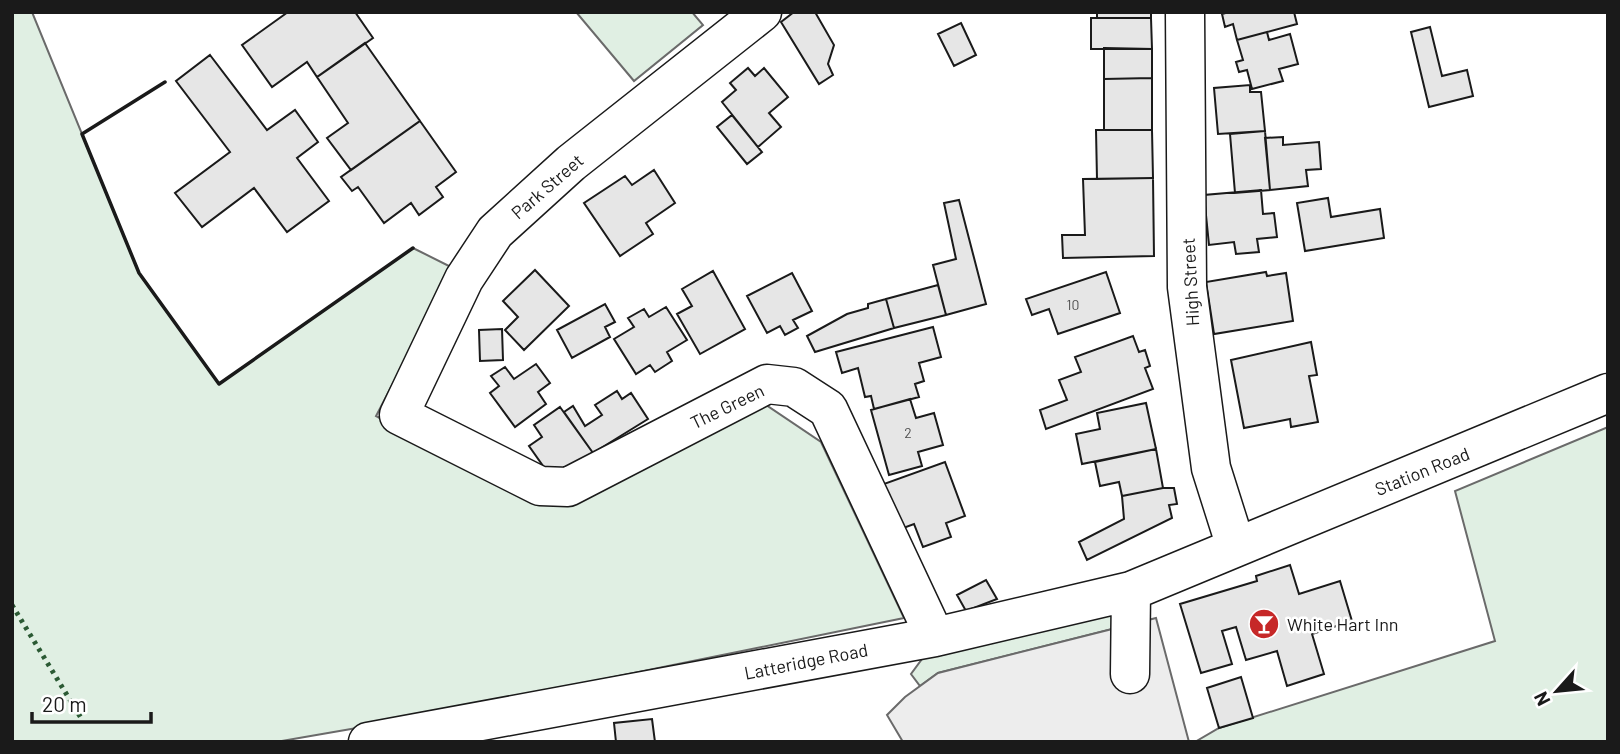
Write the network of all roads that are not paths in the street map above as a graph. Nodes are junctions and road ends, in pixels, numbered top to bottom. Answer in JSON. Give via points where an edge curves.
{"nodes":[{"id":1,"x":762,"y":12,"type":"edge"},
{"id":2,"x":1185,"y":12,"type":"edge"},
{"id":3,"x":1608,"y":393,"type":"edge"},
{"id":4,"x":399,"y":415,"type":"joint"},
{"id":5,"x":1236,"y":547,"type":"junction"},
{"id":6,"x":1131,"y":591,"type":"junction"},
{"id":7,"x":935,"y":637,"type":"junction"},
{"id":8,"x":1130,"y":674,"type":"dead end"},
{"id":9,"x":368,"y":742,"type":"edge"}],
"edges":[{"from":1,"to":4,"type":"street","name":"Park Street","via":[[572,163],[495,232],[464,279]]},
{"from":2,"to":5,"type":"street","name":"High Street","via":[[1187,287],[1211,468]]},
{"from":3,"to":5,"type":"street","name":"Station Road"},
{"from":4,"to":7,"type":"street","name":"The Green","via":[[540,486],[568,487],[767,384],[794,387],[828,409]]},
{"from":5,"to":6,"type":"street","name":"Latteridge Road"},
{"from":6,"to":7,"type":"street","name":"Latteridge Road"},
{"from":6,"to":8,"type":"street"},
{"from":7,"to":9,"type":"street","name":"Latteridge Road"}]}
